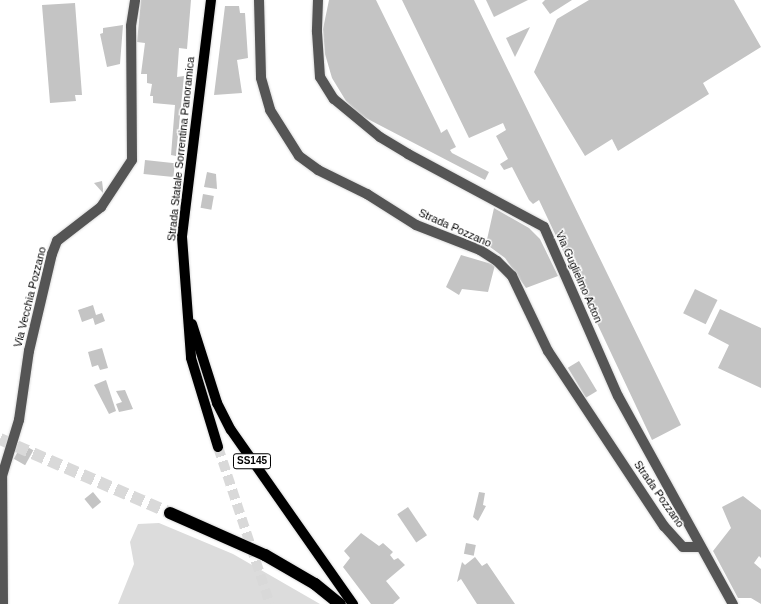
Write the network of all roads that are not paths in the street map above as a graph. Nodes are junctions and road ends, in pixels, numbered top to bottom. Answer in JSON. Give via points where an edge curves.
{"nodes":[{"id":1,"x":135,"y":0,"type":"edge"},
{"id":2,"x":211,"y":0,"type":"edge"},
{"id":3,"x":259,"y":0,"type":"edge"},
{"id":4,"x":318,"y":0,"type":"edge"},
{"id":5,"x":186,"y":301,"type":"junction"},
{"id":6,"x":218,"y":447,"type":"tunnel mouth"},
{"id":7,"x":170,"y":513,"type":"tunnel mouth"},
{"id":8,"x":700,"y":547,"type":"junction"},
{"id":9,"x":3,"y":604,"type":"edge"},
{"id":10,"x":340,"y":604,"type":"edge"},
{"id":11,"x":353,"y":604,"type":"edge"},
{"id":12,"x":733,"y":604,"type":"edge"}],
"edges":[{"from":1,"to":9,"type":"street","name":"Via Vecchia Pozzano","via":[[131,26],[132,160],[101,207],[57,241],[52,254],[29,351],[18,420],[2,476]]},
{"from":2,"to":5,"type":"main road","name":"Strada Statale Sorrentina Panoramica","number":"SS145","via":[[182,237]]},
{"from":3,"to":8,"type":"street","name":"Strada Pozzano","via":[[262,78],[270,110],[299,156],[318,170],[367,194],[416,225],[480,250],[497,261],[512,276],[548,351],[664,526],[683,547]]},
{"from":4,"to":8,"type":"street","name":"Via Guglielmo Acton","via":[[320,77],[334,99],[380,136],[408,154],[544,227],[618,396]]},
{"from":5,"to":6,"type":"main road","number":"SS145","via":[[191,358]]},
{"from":5,"to":11,"type":"main road","number":"SS145","via":[[205,370],[217,403],[231,430]]},
{"from":7,"to":10,"type":"highway","via":[[265,555],[315,584]]},
{"from":8,"to":12,"type":"street","name":"Via Guglielmo Acton"}]}
